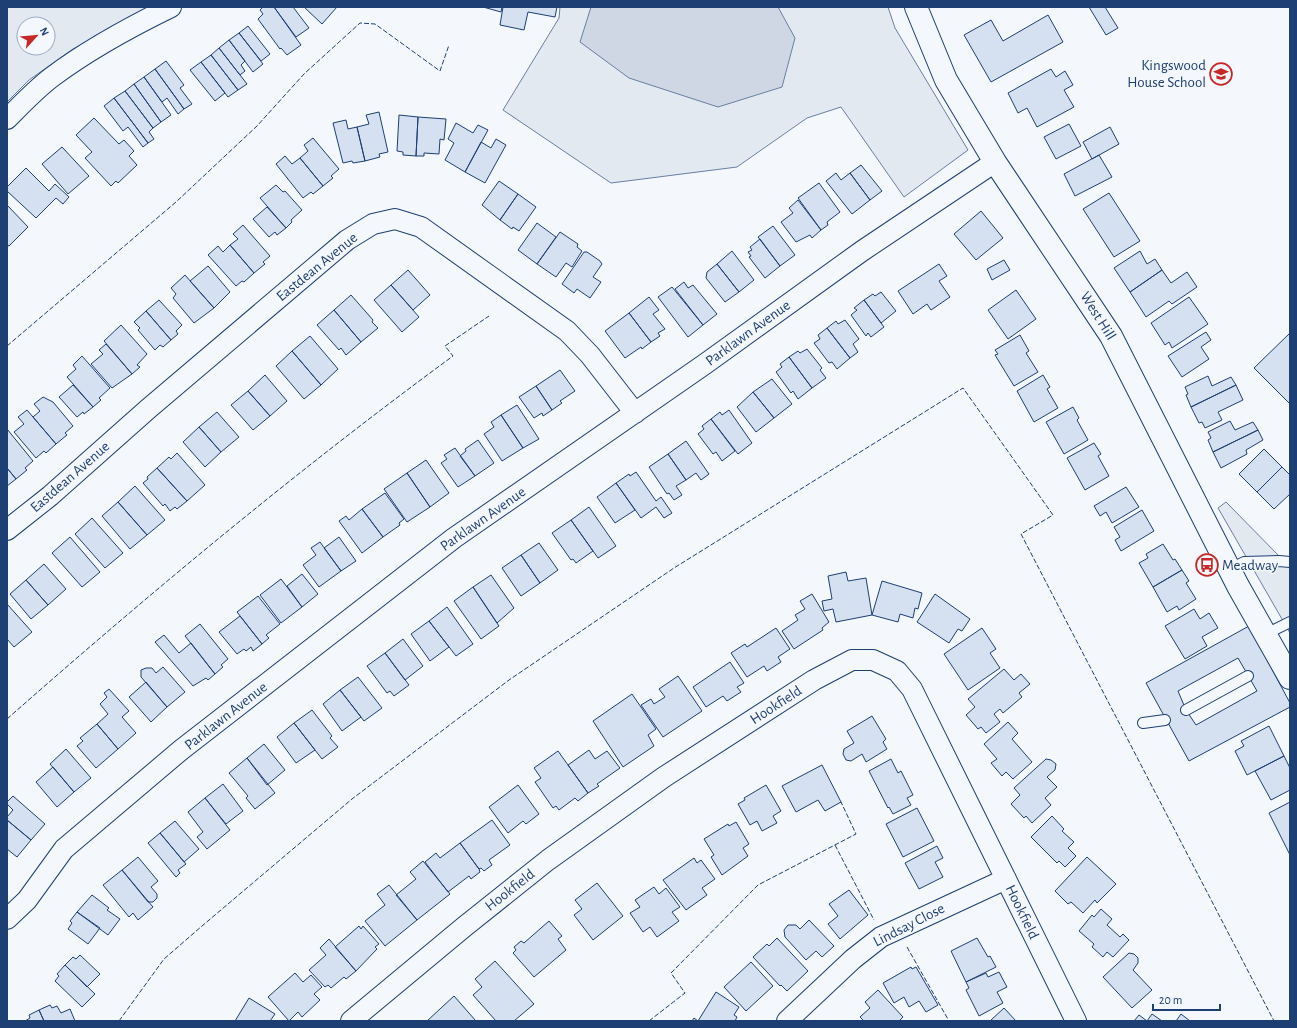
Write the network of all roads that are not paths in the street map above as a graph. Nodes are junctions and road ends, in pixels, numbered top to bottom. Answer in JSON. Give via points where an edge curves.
{"nodes":[{"id":1,"x":171,"y":7,"type":"edge"},
{"id":2,"x":916,"y":7,"type":"edge"},
{"id":3,"x":7,"y":119,"type":"edge"},
{"id":4,"x":995,"y":162,"type":"junction"},
{"id":5,"x":635,"y":413,"type":"junction"},
{"id":6,"x":7,"y":530,"type":"edge"},
{"id":7,"x":1290,"y":562,"type":"edge"},
{"id":8,"x":1230,"y":569,"type":"junction"},
{"id":9,"x":1290,"y":622,"type":"edge"},
{"id":10,"x":1266,"y":634,"type":"junction"},
{"id":11,"x":1248,"y":676,"type":"dead end"},
{"id":12,"x":1290,"y":678,"type":"edge"},
{"id":13,"x":1186,"y":710,"type":"dead end"},
{"id":14,"x":1165,"y":720,"type":"dead end"},
{"id":15,"x":1143,"y":723,"type":"dead end"},
{"id":16,"x":1006,"y":879,"type":"junction"},
{"id":17,"x":7,"y":919,"type":"edge"},
{"id":18,"x":351,"y":1021,"type":"edge"},
{"id":19,"x":787,"y":1021,"type":"edge"},
{"id":20,"x":1076,"y":1021,"type":"edge"}],
"edges":[{"from":1,"to":3,"type":"street","via":[[80,57],[51,78]]},
{"from":2,"to":4,"type":"main road","name":"West Hill","via":[[946,80]]},
{"from":4,"to":5,"type":"street","name":"Parklawn Avenue","via":[[862,251]]},
{"from":4,"to":8,"type":"main road","name":"West Hill","via":[[1111,336]]},
{"from":5,"to":6,"type":"street","name":"Eastdean Avenue","via":[[590,355],[567,331],[421,227],[395,219],[373,224],[347,240],[50,496]]},
{"from":5,"to":17,"type":"street","name":"Parklawn Avenue","via":[[454,538],[181,750],[64,849],[27,900]]},
{"from":7,"to":8,"type":"lane","via":[[1244,562]]},
{"from":8,"to":10,"type":"main road","name":"West Hill"},
{"from":9,"to":10,"type":"lane"},
{"from":10,"to":12,"type":"main road","name":"West Hill","via":[[1274,661]]},
{"from":11,"to":13,"type":"lane"},
{"from":14,"to":15,"type":"lane"},
{"from":16,"to":18,"type":"street","name":"Hookfield","via":[[912,690],[897,671],[872,660],[852,660],[814,680],[614,811],[520,881]]},
{"from":16,"to":19,"type":"street","name":"Lindsay Close","via":[[881,937],[853,959]]},
{"from":16,"to":20,"type":"street","name":"Hookfield"}]}
